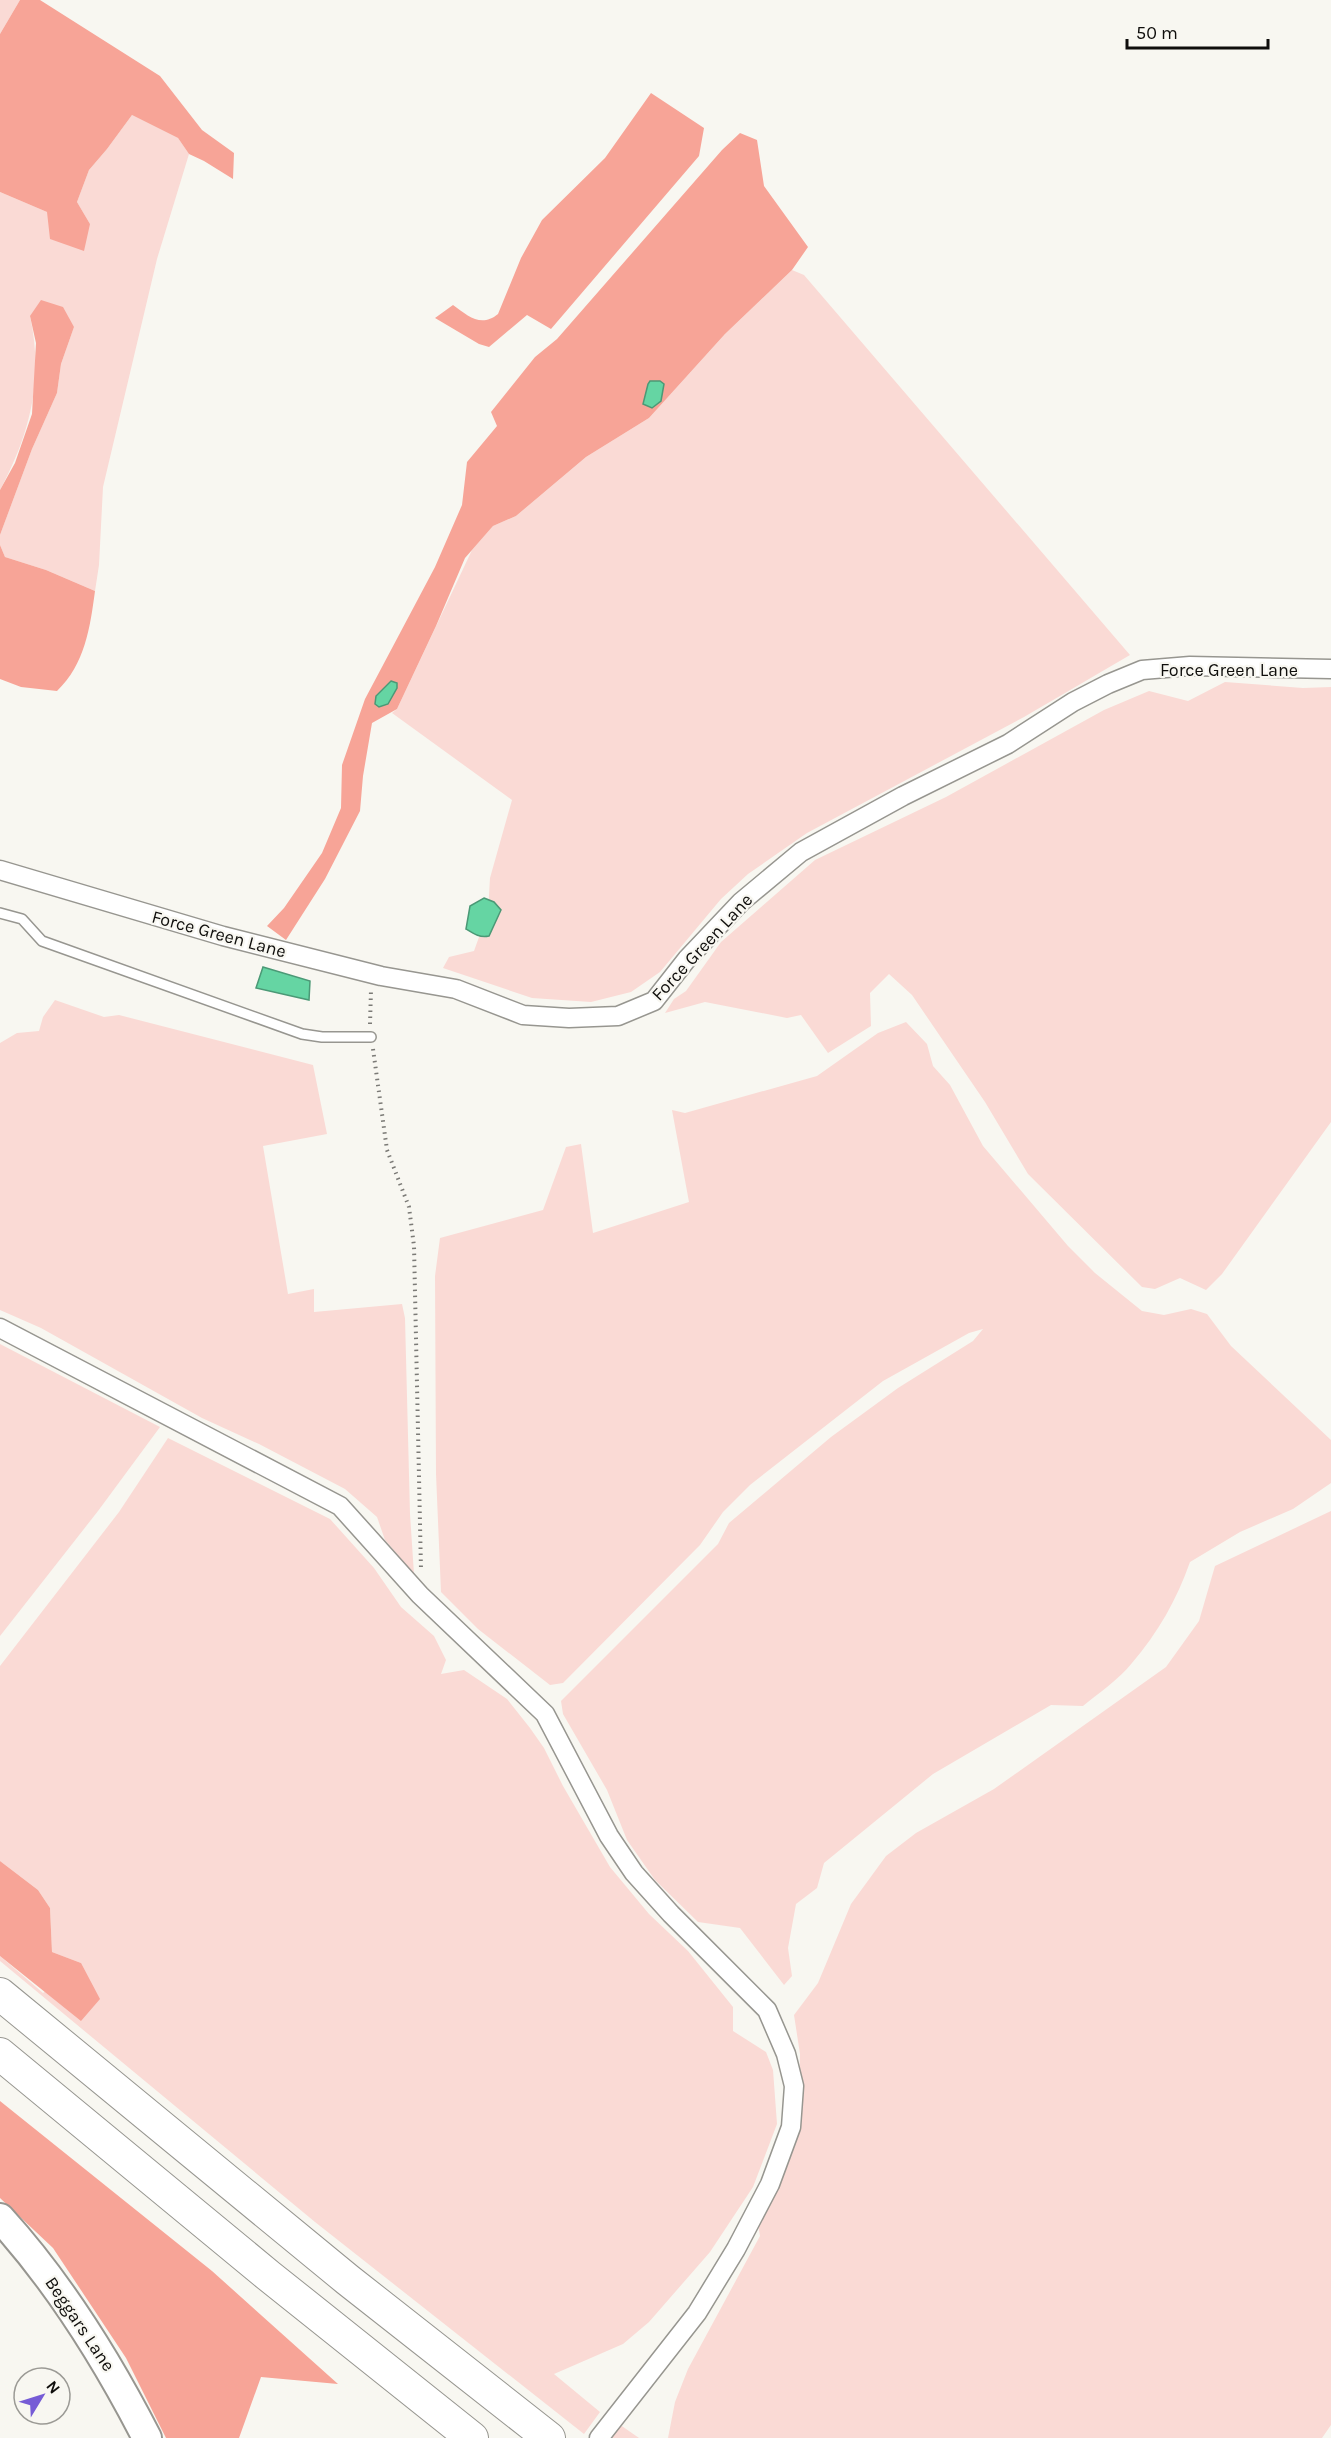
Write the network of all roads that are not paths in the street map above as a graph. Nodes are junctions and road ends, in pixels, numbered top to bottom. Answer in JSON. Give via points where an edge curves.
{"nodes":[{"id":1,"x":1331,"y":669,"type":"edge"},
{"id":2,"x":0,"y":870,"type":"edge"},
{"id":3,"x":0,"y":913,"type":"edge"},
{"id":4,"x":371,"y":1037,"type":"road end"},
{"id":5,"x":0,"y":1328,"type":"edge"},
{"id":6,"x":0,"y":1994,"type":"edge"},
{"id":7,"x":0,"y":2054,"type":"edge"},
{"id":8,"x":0,"y":2218,"type":"edge"},
{"id":9,"x":147,"y":2438,"type":"edge"},
{"id":10,"x":472,"y":2438,"type":"edge"},
{"id":11,"x":549,"y":2438,"type":"edge"},
{"id":12,"x":599,"y":2438,"type":"edge"}],
"edges":[{"from":1,"to":2,"type":"street","name":"Force Green Lane","via":[[1190,666],[1142,670],[1108,684],[1008,744],[801,852],[741,902],[654,1001],[618,1016],[523,1015],[456,989],[373,974],[222,936]]},
{"from":3,"to":4,"type":"lane","via":[[22,919],[42,941],[302,1034]]},
{"from":5,"to":12,"type":"street","via":[[340,1506],[420,1595],[544,1714],[609,1836],[634,1873],[766,2010],[783,2045],[794,2086],[790,2127],[770,2184],[698,2313]]},
{"from":6,"to":11,"type":"highway","via":[[348,2280]]},
{"from":7,"to":10,"type":"highway"},
{"from":8,"to":9,"type":"main road","name":"Beggars Lane","via":[[87,2330]]}]}
